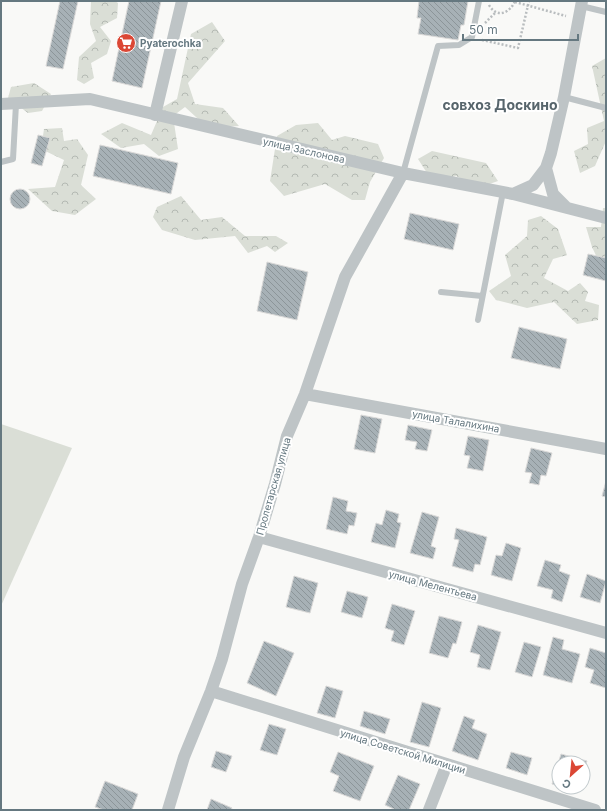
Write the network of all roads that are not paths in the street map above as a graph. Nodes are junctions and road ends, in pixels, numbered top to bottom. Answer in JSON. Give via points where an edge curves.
{"nodes":[{"id":1,"x":182,"y":1,"type":"edge"},
{"id":2,"x":479,"y":1,"type":"edge"},
{"id":3,"x":582,"y":3,"type":"edge"},
{"id":4,"x":606,"y":12,"type":"edge"},
{"id":5,"x":564,"y":97,"type":"junction"},
{"id":6,"x":1,"y":104,"type":"edge"},
{"id":7,"x":16,"y":104,"type":"junction"},
{"id":8,"x":606,"y":108,"type":"edge"},
{"id":9,"x":155,"y":115,"type":"junction"},
{"id":10,"x":1,"y":162,"type":"edge"},
{"id":11,"x":546,"y":168,"type":"junction"},
{"id":12,"x":403,"y":173,"type":"junction"},
{"id":13,"x":508,"y":193,"type":"junction"},
{"id":14,"x":567,"y":208,"type":"junction"},
{"id":15,"x":606,"y":218,"type":"edge"},
{"id":16,"x":442,"y":292,"type":"dead end"},
{"id":17,"x":482,"y":296,"type":"junction"},
{"id":18,"x":478,"y":320,"type":"dead end"},
{"id":19,"x":305,"y":394,"type":"junction"},
{"id":20,"x":606,"y":449,"type":"edge"},
{"id":21,"x":259,"y":537,"type":"junction"},
{"id":22,"x":606,"y":633,"type":"edge"},
{"id":23,"x":211,"y":691,"type":"junction"},
{"id":24,"x":447,"y":764,"type":"junction"},
{"id":25,"x":168,"y":810,"type":"edge"},
{"id":26,"x":429,"y":810,"type":"edge"},
{"id":27,"x":595,"y":810,"type":"edge"}],
"edges":[{"from":1,"to":9,"type":"street"},
{"from":2,"to":12,"type":"lane","via":[[472,37],[458,45],[438,46]]},
{"from":3,"to":4,"type":"lane"},
{"from":3,"to":5,"type":"street"},
{"from":5,"to":8,"type":"lane"},
{"from":5,"to":11,"type":"street"},
{"from":6,"to":7,"type":"street","name":"улица Заслонова"},
{"from":7,"to":9,"type":"street","name":"улица Заслонова","via":[[90,99]]},
{"from":7,"to":10,"type":"lane","via":[[13,159]]},
{"from":9,"to":12,"type":"street","name":"улица Заслонова"},
{"from":11,"to":13,"type":"street","via":[[533,185]]},
{"from":11,"to":14,"type":"street","via":[[554,194]]},
{"from":12,"to":13,"type":"street","name":"улица Заслонова"},
{"from":12,"to":19,"type":"street","name":"Пролетарская улица","via":[[345,277]]},
{"from":13,"to":14,"type":"street","name":"улица Заслонова"},
{"from":13,"to":17,"type":"lane"},
{"from":14,"to":15,"type":"street","name":"улица Заслонова"},
{"from":16,"to":17,"type":"lane"},
{"from":17,"to":18,"type":"lane"},
{"from":19,"to":20,"type":"street","name":"улица Талалихина"},
{"from":19,"to":21,"type":"street","name":"Пролетарская улица","via":[[287,436]]},
{"from":21,"to":22,"type":"street","name":"улица Мелентьева"},
{"from":21,"to":23,"type":"street","name":"Пролетарская улица","via":[[242,584]]},
{"from":23,"to":24,"type":"street","name":"улица Советской Милиции"},
{"from":23,"to":25,"type":"street","name":"Пролетарская улица","via":[[184,758]]},
{"from":24,"to":26,"type":"street"},
{"from":24,"to":27,"type":"street","name":"улица Советской Милиции"}]}
